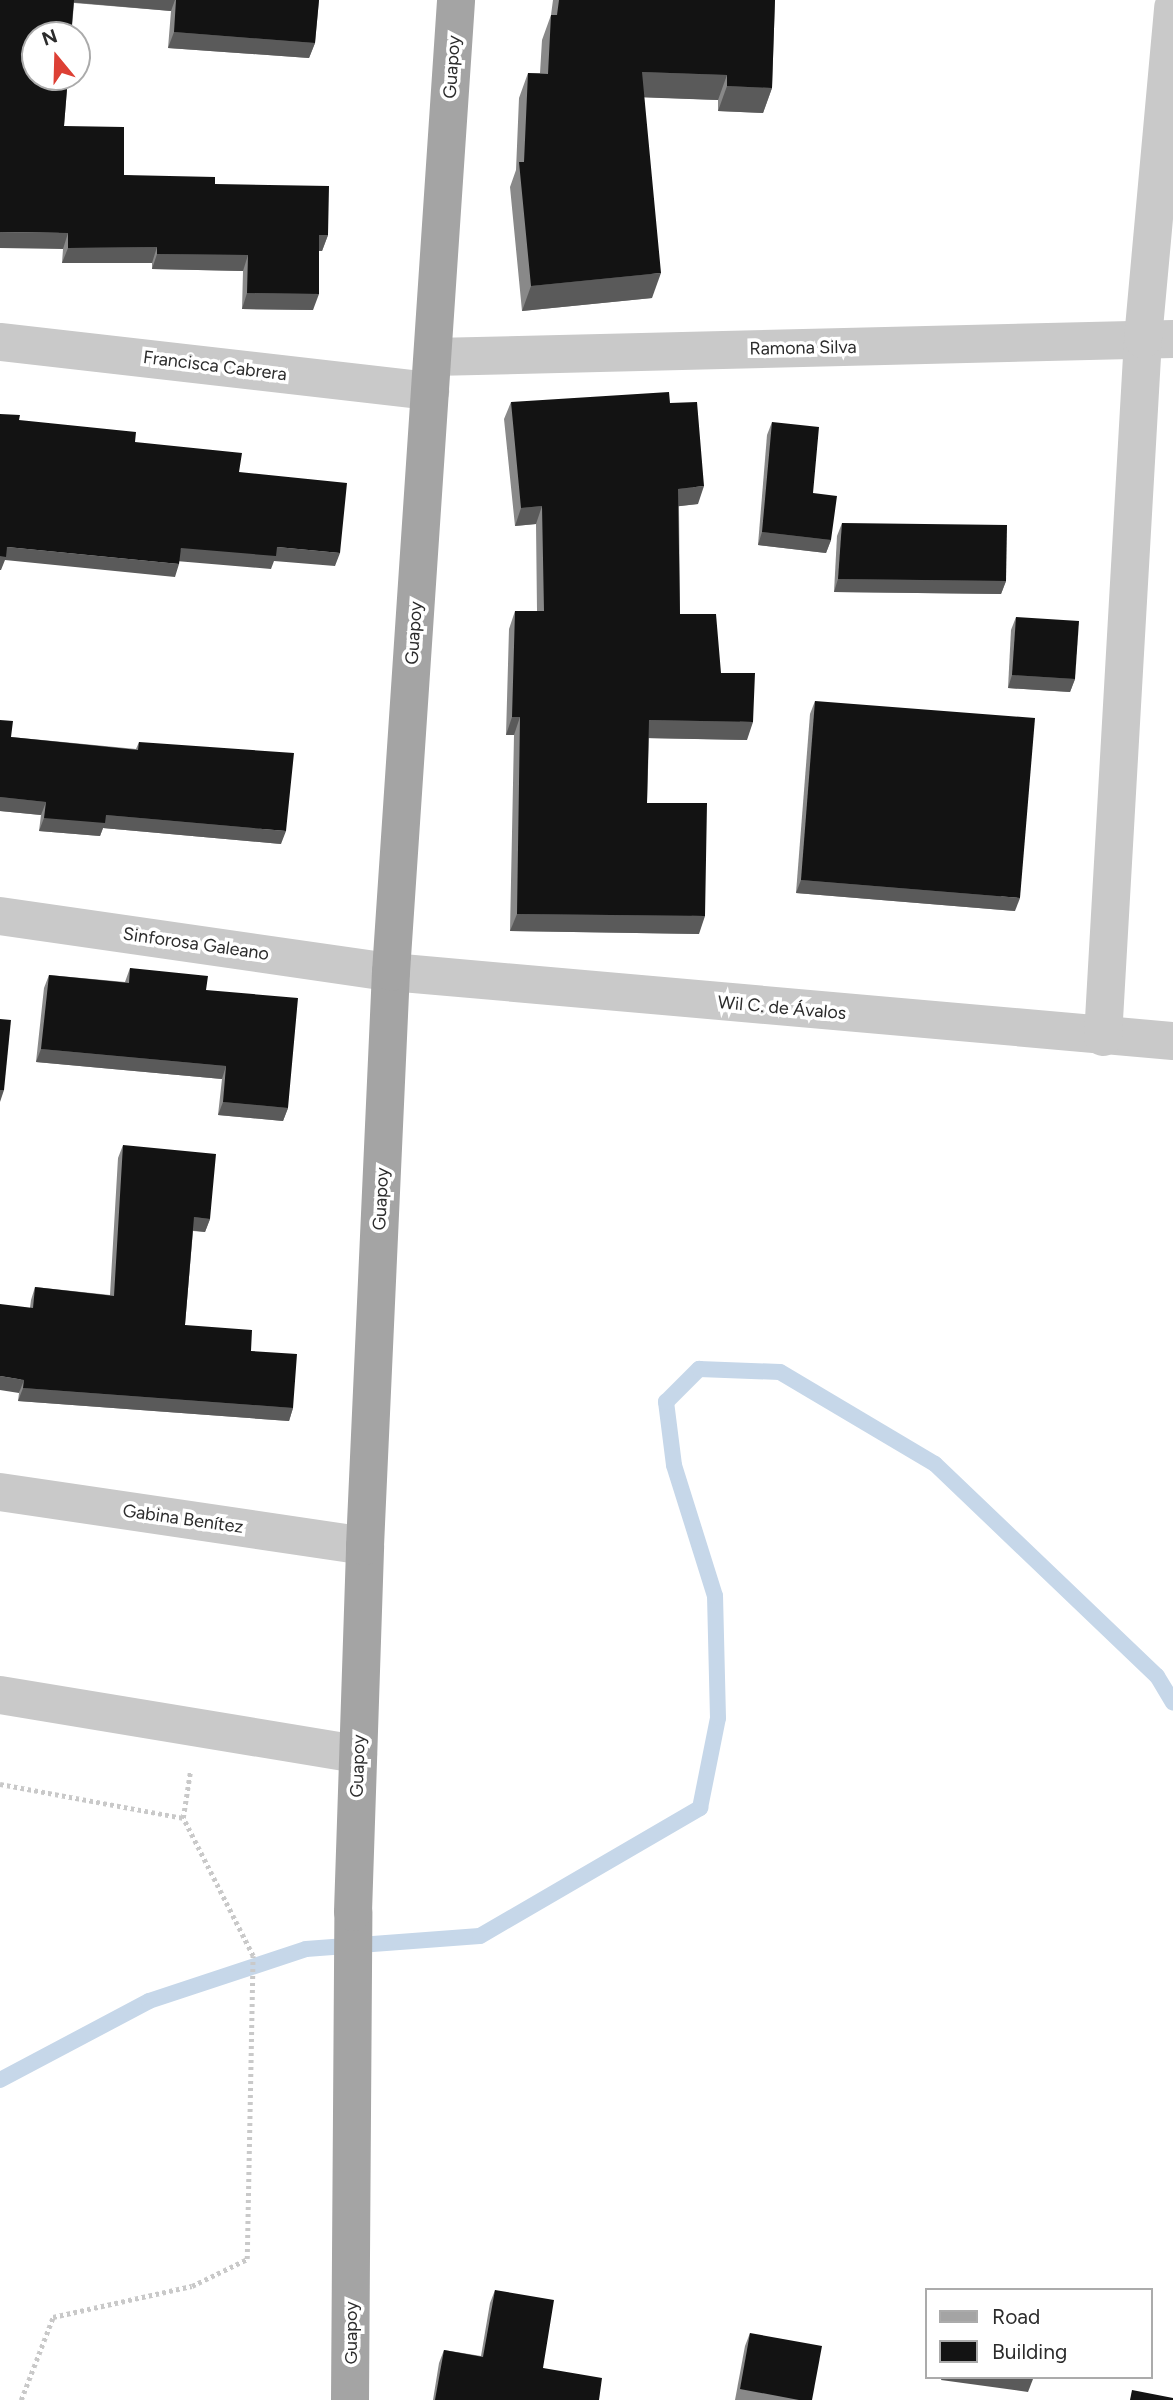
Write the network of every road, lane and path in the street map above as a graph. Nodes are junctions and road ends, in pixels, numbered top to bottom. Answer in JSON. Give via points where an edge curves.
{"nodes":[{"id":1,"x":456,"y":0,"type":"edge"},
{"id":2,"x":1173,"y":7,"type":"edge"},
{"id":3,"x":1158,"y":339,"type":"edge"},
{"id":4,"x":0,"y":342,"type":"edge"},
{"id":5,"x":431,"y":374,"type":"junction"},
{"id":6,"x":0,"y":916,"type":"edge"},
{"id":7,"x":391,"y":972,"type":"junction"},
{"id":8,"x":1102,"y":1037,"type":"junction"},
{"id":9,"x":1173,"y":1041,"type":"edge"},
{"id":10,"x":0,"y":1492,"type":"edge"},
{"id":11,"x":365,"y":1546,"type":"junction"},
{"id":12,"x":0,"y":1695,"type":"edge"},
{"id":13,"x":197,"y":1727,"type":"junction"},
{"id":14,"x":358,"y":1754,"type":"junction"},
{"id":15,"x":0,"y":1784,"type":"edge"},
{"id":16,"x":183,"y":1818,"type":"junction"},
{"id":17,"x":21,"y":2400,"type":"edge"},
{"id":18,"x":350,"y":2400,"type":"edge"}],
"edges":[{"from":1,"to":5,"type":"main road","name":"Guapoy"},
{"from":2,"to":3,"type":"street"},
{"from":3,"to":5,"type":"street","name":"Ramona Silva"},
{"from":3,"to":8,"type":"street"},
{"from":4,"to":5,"type":"street","name":"Francisca Cabrera"},
{"from":5,"to":7,"type":"main road","name":"Guapoy"},
{"from":6,"to":7,"type":"street","name":"Sinforosa Galeano"},
{"from":7,"to":8,"type":"street","name":"Wil C. de Ávalos"},
{"from":7,"to":11,"type":"main road","name":"Guapoy"},
{"from":8,"to":9,"type":"street","name":"Wil C. de Ávalos"},
{"from":10,"to":11,"type":"street","name":"Gabina Benítez"},
{"from":11,"to":14,"type":"main road","name":"Guapoy"},
{"from":12,"to":13,"type":"street"},
{"from":13,"to":14,"type":"street"},
{"from":13,"to":16,"type":"path"},
{"from":14,"to":18,"type":"main road","name":"Guapoy"},
{"from":15,"to":16,"type":"path"},
{"from":16,"to":17,"type":"path","via":[[253,1956],[247,2259],[192,2286],[52,2316]]}]}
